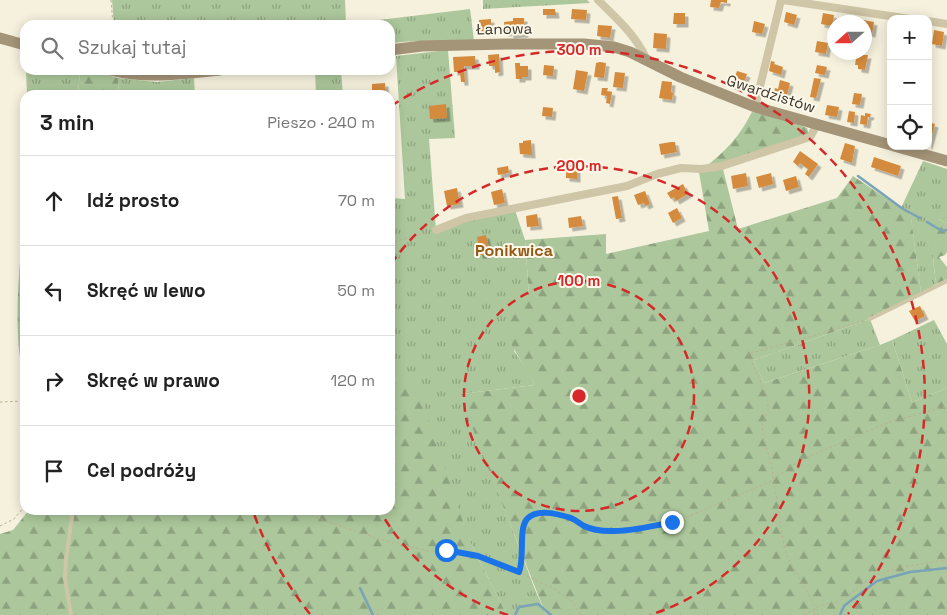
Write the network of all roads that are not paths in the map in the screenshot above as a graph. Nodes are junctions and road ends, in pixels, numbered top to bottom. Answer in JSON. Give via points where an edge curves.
{"nodes":[{"id":1,"x":598,"y":0,"type":"edge"},
{"id":2,"x":782,"y":0,"type":"edge"},
{"id":3,"x":887,"y":16,"type":"edge"},
{"id":4,"x":932,"y":22,"type":"edge"},
{"id":5,"x":947,"y":24,"type":"edge"},
{"id":6,"x":0,"y":38,"type":"edge"},
{"id":7,"x":20,"y":44,"type":"edge"},
{"id":8,"x":395,"y":50,"type":"edge"},
{"id":9,"x":647,"y":60,"type":"junction"},
{"id":10,"x":755,"y":107,"type":"junction"},
{"id":11,"x":817,"y":125,"type":"junction"},
{"id":12,"x":887,"y":145,"type":"edge"},
{"id":13,"x":907,"y":150,"type":"edge"},
{"id":14,"x":947,"y":161,"type":"edge"},
{"id":15,"x":436,"y":230,"type":"road end"},
{"id":16,"x":947,"y":280,"type":"edge"},
{"id":17,"x":870,"y":320,"type":"road end"},
{"id":18,"x":72,"y":515,"type":"edge"},
{"id":19,"x":71,"y":615,"type":"edge"}],
"edges":[{"from":1,"to":9,"type":"street","via":[[624,24]]},
{"from":2,"to":3,"type":"street"},
{"from":2,"to":10,"type":"street"},
{"from":4,"to":5,"type":"street"},
{"from":6,"to":7,"type":"street"},
{"from":8,"to":9,"type":"street","name":"Łanowa","via":[[448,45],[584,44],[614,47]]},
{"from":9,"to":10,"type":"street","name":"Gwardzistów"},
{"from":10,"to":11,"type":"street","name":"Gwardzistów"},
{"from":11,"to":12,"type":"street","name":"Gwardzistów"},
{"from":11,"to":15,"type":"street","via":[[810,137],[722,166],[681,168],[627,186],[466,218]]},
{"from":13,"to":14,"type":"street","name":"Gwardzistów"},
{"from":16,"to":17,"type":"lane"},
{"from":18,"to":19,"type":"lane","via":[[65,579]]}]}
